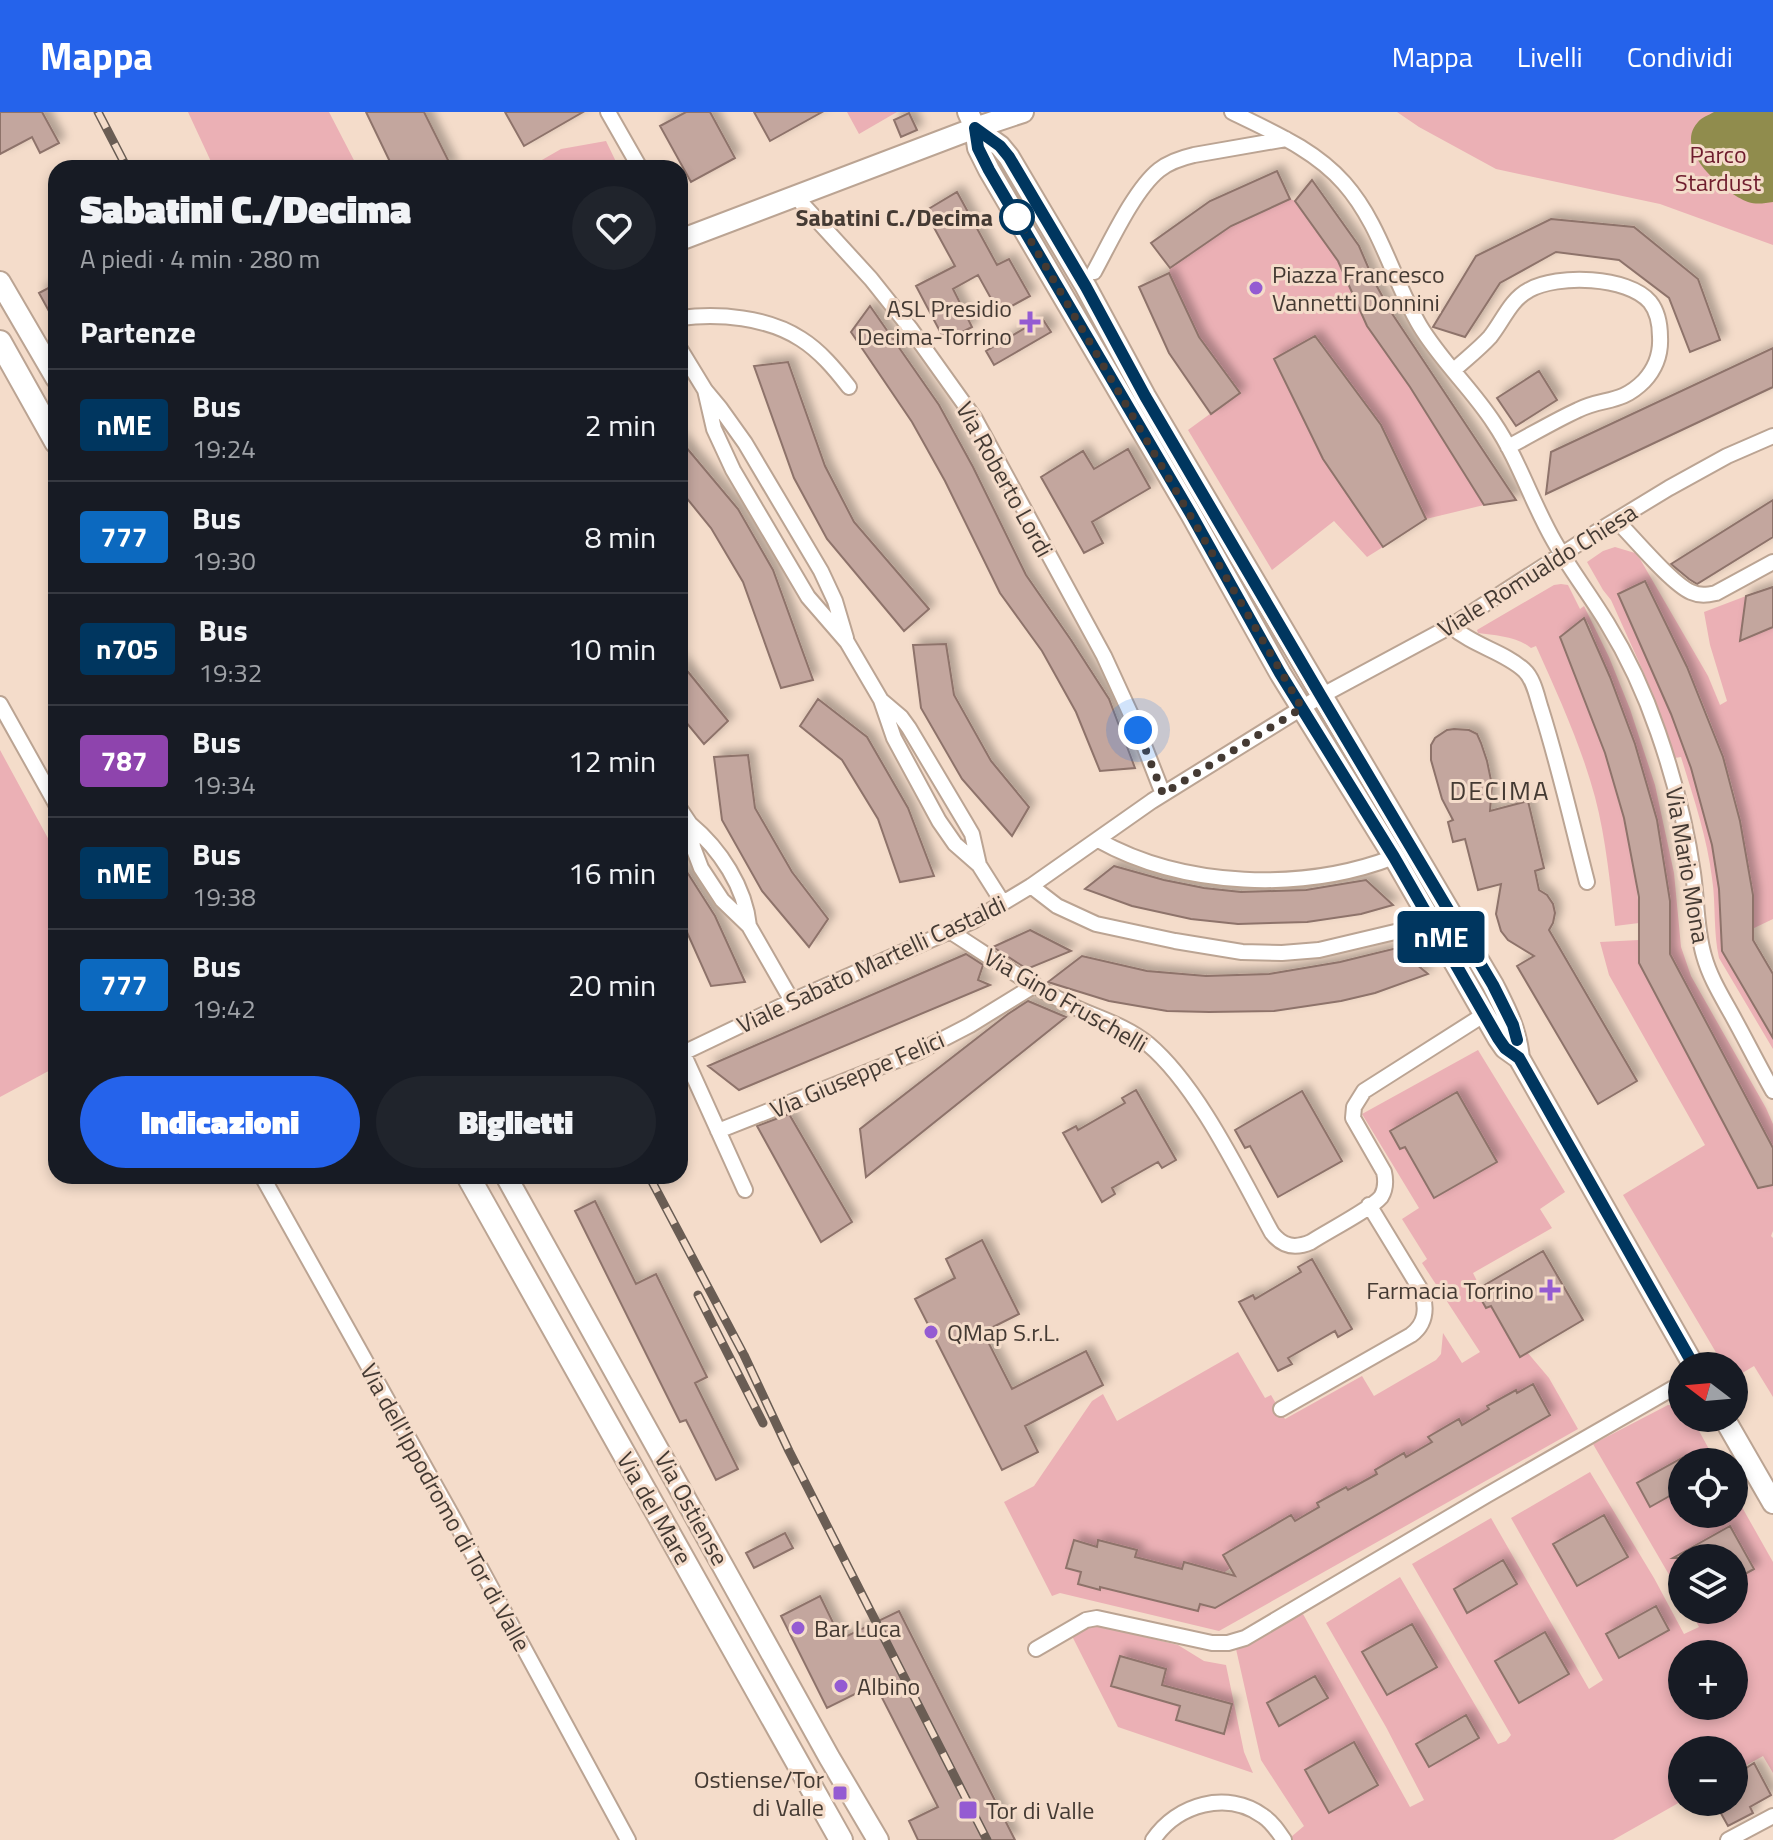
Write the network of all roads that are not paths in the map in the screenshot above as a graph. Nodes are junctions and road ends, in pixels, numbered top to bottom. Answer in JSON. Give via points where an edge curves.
{"nodes":[{"id":1,"x":608,"y":112,"type":"edge"},
{"id":2,"x":1023,"y":112,"type":"edge"},
{"id":3,"x":1232,"y":112,"type":"edge"},
{"id":4,"x":972,"y":120,"type":"edge"},
{"id":5,"x":1286,"y":139,"type":"junction"},
{"id":6,"x":635,"y":160,"type":"edge"},
{"id":7,"x":796,"y":197,"type":"junction"},
{"id":8,"x":688,"y":236,"type":"edge"},
{"id":9,"x":1094,"y":272,"type":"dead end"},
{"id":10,"x":0,"y":282,"type":"edge"},
{"id":11,"x":688,"y":317,"type":"edge"},
{"id":12,"x":0,"y":342,"type":"edge"},
{"id":13,"x":688,"y":362,"type":"edge"},
{"id":14,"x":48,"y":364,"type":"edge"},
{"id":15,"x":1454,"y":370,"type":"junction"},
{"id":16,"x":849,"y":387,"type":"dead end"},
{"id":17,"x":705,"y":390,"type":"junction"},
{"id":18,"x":48,"y":428,"type":"edge"},
{"id":19,"x":1773,"y":436,"type":"edge"},
{"id":20,"x":1508,"y":447,"type":"junction"},
{"id":21,"x":1616,"y":520,"type":"junction"},
{"id":22,"x":1562,"y":554,"type":"junction"},
{"id":23,"x":1773,"y":562,"type":"edge"},
{"id":24,"x":1451,"y":626,"type":"junction"},
{"id":25,"x":847,"y":642,"type":"junction"},
{"id":26,"x":1321,"y":696,"type":"junction"},
{"id":27,"x":881,"y":700,"type":"junction"},
{"id":28,"x":0,"y":704,"type":"edge"},
{"id":29,"x":1302,"y":708,"type":"junction"},
{"id":30,"x":48,"y":790,"type":"edge"},
{"id":31,"x":1163,"y":794,"type":"junction"},
{"id":32,"x":688,"y":821,"type":"edge"},
{"id":33,"x":690,"y":824,"type":"junction"},
{"id":34,"x":1098,"y":840,"type":"junction"},
{"id":35,"x":1394,"y":857,"type":"junction"},
{"id":36,"x":979,"y":865,"type":"junction"},
{"id":37,"x":1587,"y":882,"type":"dead end"},
{"id":38,"x":1031,"y":886,"type":"junction"},
{"id":39,"x":1003,"y":903,"type":"junction"},
{"id":40,"x":1433,"y":923,"type":"junction"},
{"id":41,"x":749,"y":926,"type":"junction"},
{"id":42,"x":951,"y":932,"type":"junction"},
{"id":43,"x":1035,"y":985,"type":"junction"},
{"id":44,"x":792,"y":1001,"type":"junction"},
{"id":45,"x":1485,"y":1014,"type":"junction"},
{"id":46,"x":688,"y":1051,"type":"edge"},
{"id":47,"x":1519,"y":1058,"type":"junction"},
{"id":48,"x":688,"y":1064,"type":"edge"},
{"id":49,"x":1773,"y":1091,"type":"edge"},
{"id":50,"x":718,"y":1131,"type":"junction"},
{"id":51,"x":266,"y":1184,"type":"edge"},
{"id":52,"x":472,"y":1184,"type":"edge"},
{"id":53,"x":511,"y":1184,"type":"edge"},
{"id":54,"x":745,"y":1190,"type":"dead end"},
{"id":55,"x":1369,"y":1205,"type":"junction"},
{"id":56,"x":1686,"y":1352,"type":"edge"},
{"id":57,"x":1668,"y":1391,"type":"edge"},
{"id":58,"x":1281,"y":1409,"type":"dead end"},
{"id":59,"x":1732,"y":1432,"type":"edge"},
{"id":60,"x":1773,"y":1503,"type":"edge"},
{"id":61,"x":1036,"y":1649,"type":"dead end"},
{"id":62,"x":1773,"y":1816,"type":"edge"},
{"id":63,"x":628,"y":1840,"type":"edge"},
{"id":64,"x":841,"y":1840,"type":"edge"},
{"id":65,"x":878,"y":1840,"type":"edge"},
{"id":66,"x":1153,"y":1840,"type":"edge"},
{"id":67,"x":1284,"y":1840,"type":"edge"},
{"id":68,"x":1728,"y":1840,"type":"edge"}],
"edges":[{"from":1,"to":6,"type":"street"},
{"from":2,"to":4,"type":"street"},
{"from":3,"to":5,"type":"street","name":"Via Mario Mona"},
{"from":4,"to":7,"type":"street"},
{"from":4,"to":26,"type":"street","via":[[1009,157]]},
{"from":4,"to":29,"type":"street","via":[[989,170]]},
{"from":5,"to":9,"type":"street","via":[[1179,159],[1157,171]]},
{"from":5,"to":15,"type":"street","name":"Via Mario Mona","via":[[1324,164],[1361,205],[1414,315]]},
{"from":7,"to":8,"type":"street"},
{"from":7,"to":31,"type":"street","name":"Via Roberto Lordi","via":[[871,279],[975,419],[1104,656]]},
{"from":10,"to":14,"type":"street"},
{"from":11,"to":16,"type":"street","via":[[739,319],[787,332],[818,352]]},
{"from":12,"to":18,"type":"main road"},
{"from":13,"to":17,"type":"street"},
{"from":15,"to":20,"type":"street","name":"Via Mario Mona"},
{"from":15,"to":20,"type":"street","via":[[1535,287],[1577,280],[1607,282],[1634,290],[1651,303],[1660,327],[1660,353],[1645,380],[1623,397],[1580,409]]},
{"from":17,"to":25,"type":"street","via":[[745,443],[821,571]]},
{"from":17,"to":25,"type":"street","via":[[714,429],[733,470],[803,590]]},
{"from":19,"to":21,"type":"street","name":"Viale Romualdo Chiesa","via":[[1701,469]]},
{"from":20,"to":22,"type":"street","name":"Via Mario Mona"},
{"from":21,"to":22,"type":"street","name":"Viale Romualdo Chiesa"},
{"from":21,"to":23,"type":"street","via":[[1679,585],[1700,595],[1716,593]]},
{"from":22,"to":24,"type":"street","name":"Viale Romualdo Chiesa"},
{"from":22,"to":49,"type":"street","name":"Via Mario Mona","via":[[1624,652],[1652,714],[1680,802],[1705,958]]},
{"from":24,"to":26,"type":"street","name":"Viale Romualdo Chiesa"},
{"from":24,"to":37,"type":"street","via":[[1529,676]]},
{"from":25,"to":27,"type":"street"},
{"from":26,"to":29,"type":"street","name":"Viale Romualdo Chiesa"},
{"from":26,"to":47,"type":"street","via":[[1493,985],[1513,1025]]},
{"from":27,"to":36,"type":"street","via":[[894,738],[939,821]]},
{"from":27,"to":36,"type":"street","via":[[909,728],[965,822]]},
{"from":28,"to":30,"type":"street"},
{"from":29,"to":31,"type":"street","name":"Viale Sabato Martelli Castaldi"},
{"from":29,"to":35,"type":"street"},
{"from":31,"to":34,"type":"street","name":"Viale Sabato Martelli Castaldi"},
{"from":32,"to":33,"type":"street"},
{"from":33,"to":41,"type":"street","via":[[737,885]]},
{"from":33,"to":41,"type":"street","via":[[701,868],[722,900]]},
{"from":34,"to":35,"type":"street","via":[[1170,868],[1239,878],[1321,875]]},
{"from":34,"to":38,"type":"street","name":"Viale Sabato Martelli Castaldi"},
{"from":35,"to":40,"type":"street"},
{"from":36,"to":39,"type":"street"},
{"from":38,"to":39,"type":"street","name":"Viale Sabato Martelli Castaldi"},
{"from":38,"to":40,"type":"street","via":[[1057,906],[1096,924],[1242,952],[1319,950]]},
{"from":39,"to":42,"type":"street","name":"Viale Sabato Martelli Castaldi"},
{"from":40,"to":45,"type":"street"},
{"from":41,"to":44,"type":"street"},
{"from":42,"to":43,"type":"street","name":"Via Gino Fruschelli"},
{"from":42,"to":44,"type":"street","name":"Viale Sabato Martelli Castaldi"},
{"from":43,"to":50,"type":"street","name":"Via Giuseppe Felici","via":[[918,1052]]},
{"from":43,"to":55,"type":"street","name":"Via Gino Fruschelli","via":[[1130,1031],[1158,1054],[1195,1100],[1272,1233],[1285,1244],[1307,1244]]},
{"from":44,"to":46,"type":"street","name":"Viale Sabato Martelli Castaldi"},
{"from":45,"to":47,"type":"street","via":[[1505,1048]]},
{"from":45,"to":55,"type":"street","via":[[1359,1097],[1353,1118],[1386,1177],[1383,1192]]},
{"from":47,"to":56,"type":"street"},
{"from":48,"to":50,"type":"street","name":"Viale Sabato Martelli Castaldi"},
{"from":50,"to":54,"type":"street","name":"Viale Sabato Martelli Castaldi"},
{"from":51,"to":63,"type":"street","name":"Via dell'Ippodromo di Tor di Valle"},
{"from":52,"to":64,"type":"main road","name":"Via del Mare"},
{"from":53,"to":65,"type":"street","name":"Via Ostiense"},
{"from":55,"to":58,"type":"street","via":[[1422,1292],[1423,1319],[1416,1332]]},
{"from":57,"to":61,"type":"street","via":[[1245,1638],[1212,1643],[1097,1618]]},
{"from":59,"to":60,"type":"street"},
{"from":62,"to":68,"type":"street"},
{"from":66,"to":67,"type":"street","via":[[1182,1812],[1224,1803],[1259,1813]]}]}
